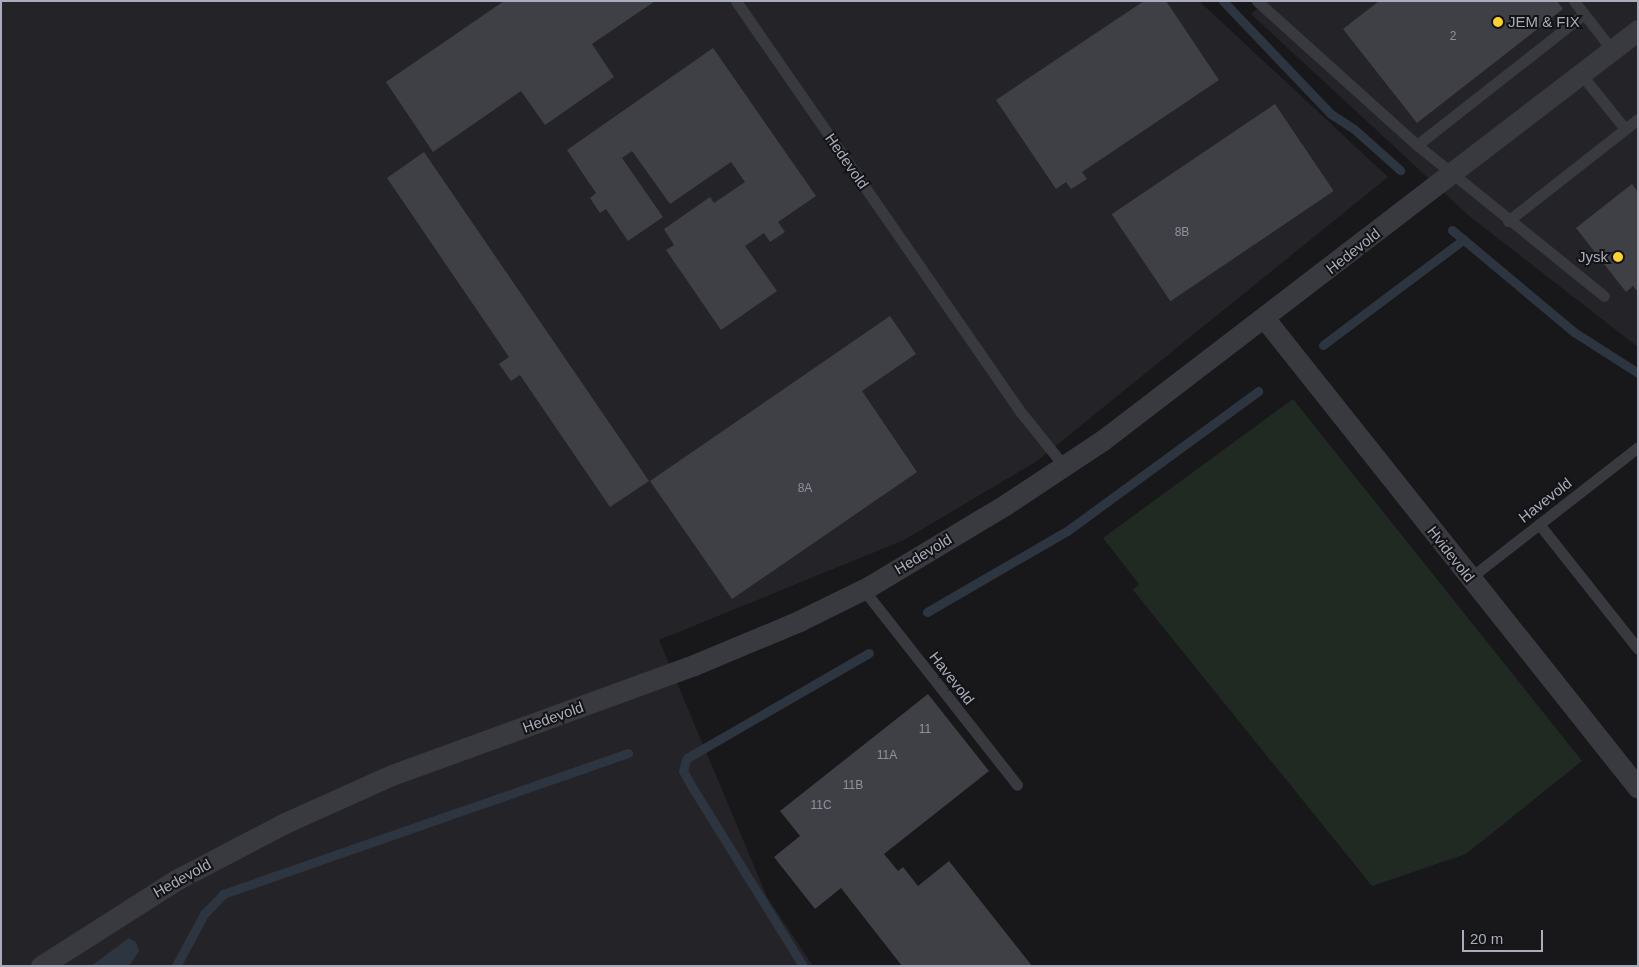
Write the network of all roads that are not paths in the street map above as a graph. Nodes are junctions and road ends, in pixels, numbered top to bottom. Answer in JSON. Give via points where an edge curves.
{"nodes":[{"id":1,"x":736,"y":1,"type":"edge"},
{"id":2,"x":1257,"y":1,"type":"edge"},
{"id":3,"x":1574,"y":1,"type":"edge"},
{"id":4,"x":1584,"y":14,"type":"junction"},
{"id":5,"x":1638,"y":30,"type":"edge"},
{"id":6,"x":1612,"y":50,"type":"junction"},
{"id":7,"x":1581,"y":74,"type":"junction"},
{"id":8,"x":1638,"y":119,"type":"edge"},
{"id":9,"x":1625,"y":129,"type":"junction"},
{"id":10,"x":1417,"y":146,"type":"junction"},
{"id":11,"x":1452,"y":174,"type":"junction"},
{"id":12,"x":1508,"y":221,"type":"junction"},
{"id":13,"x":1604,"y":296,"type":"dead end"},
{"id":14,"x":1265,"y":319,"type":"junction"},
{"id":15,"x":1638,"y":446,"type":"edge"},
{"id":16,"x":1064,"y":466,"type":"junction"},
{"id":17,"x":1539,"y":524,"type":"junction"},
{"id":18,"x":1470,"y":578,"type":"junction"},
{"id":19,"x":863,"y":589,"type":"junction"},
{"id":20,"x":1638,"y":649,"type":"edge"},
{"id":21,"x":1017,"y":785,"type":"dead end"},
{"id":22,"x":1638,"y":788,"type":"edge"},
{"id":23,"x":41,"y":966,"type":"edge"}],
"edges":[{"from":1,"to":16,"type":"lane","name":"Hedevold","via":[[1013,401]]},
{"from":2,"to":10,"type":"lane"},
{"from":3,"to":4,"type":"lane"},
{"from":4,"to":6,"type":"lane"},
{"from":4,"to":10,"type":"lane"},
{"from":5,"to":6,"type":"street","name":"Hedevold"},
{"from":6,"to":7,"type":"street","name":"Hedevold"},
{"from":7,"to":9,"type":"lane"},
{"from":7,"to":11,"type":"street","name":"Hedevold"},
{"from":8,"to":9,"type":"lane"},
{"from":9,"to":12,"type":"lane"},
{"from":10,"to":11,"type":"lane"},
{"from":11,"to":12,"type":"lane"},
{"from":11,"to":14,"type":"street","name":"Hedevold"},
{"from":12,"to":13,"type":"lane"},
{"from":14,"to":16,"type":"street","name":"Hedevold"},
{"from":14,"to":18,"type":"street","name":"Hvidevold"},
{"from":15,"to":17,"type":"lane","name":"Havevold"},
{"from":16,"to":19,"type":"street","name":"Hedevold"},
{"from":17,"to":18,"type":"lane","name":"Havevold"},
{"from":17,"to":20,"type":"lane"},
{"from":18,"to":22,"type":"street","name":"Hvidevold"},
{"from":19,"to":21,"type":"lane","name":"Havevold"},
{"from":19,"to":23,"type":"street","name":"Hedevold","via":[[799,621],[694,666],[392,775],[285,823],[176,880]]}]}
